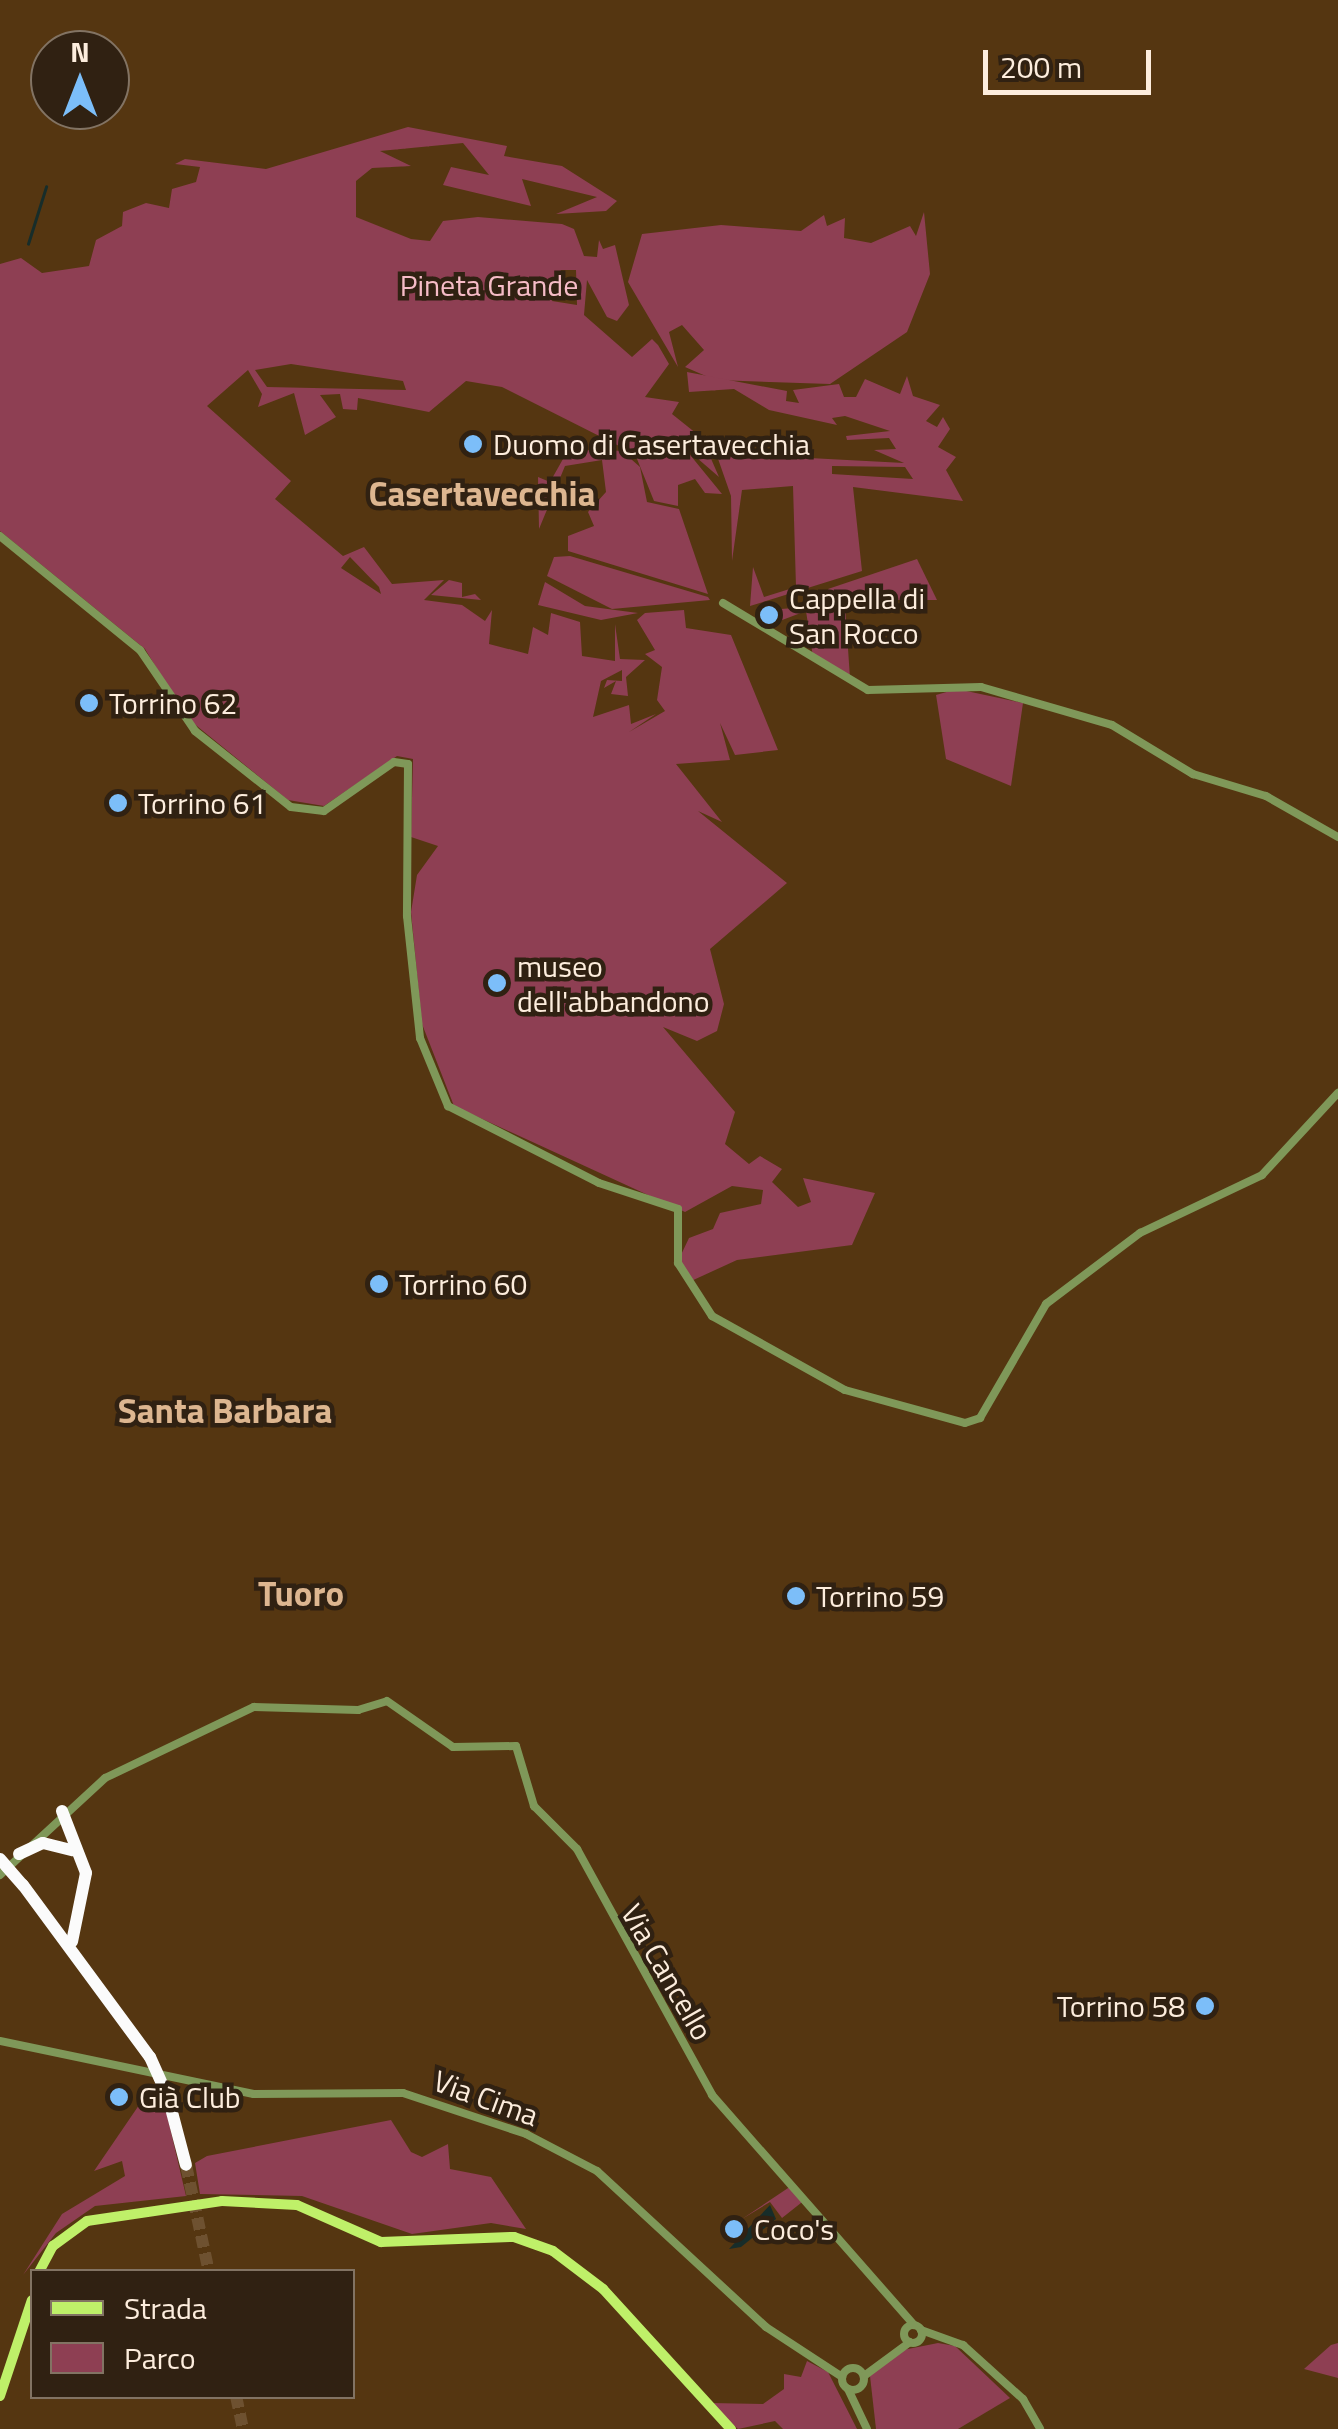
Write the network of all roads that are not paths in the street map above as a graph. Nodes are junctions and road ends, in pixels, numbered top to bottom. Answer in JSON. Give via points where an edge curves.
{"nodes":[{"id":1,"x":0,"y":536,"type":"edge"},
{"id":2,"x":723,"y":603,"type":"dead end"},
{"id":3,"x":1338,"y":837,"type":"edge"},
{"id":4,"x":1338,"y":1093,"type":"edge"},
{"id":5,"x":62,"y":1811,"type":"junction"},
{"id":6,"x":45,"y":1826,"type":"junction"},
{"id":7,"x":60,"y":1839,"type":"junction"},
{"id":8,"x":19,"y":1854,"type":"junction"},
{"id":9,"x":0,"y":1859,"type":"edge"},
{"id":10,"x":0,"y":1875,"type":"edge"},
{"id":11,"x":40,"y":1906,"type":"junction"},
{"id":12,"x":73,"y":1908,"type":"junction"},
{"id":13,"x":73,"y":1946,"type":"junction"},
{"id":14,"x":0,"y":2041,"type":"edge"},
{"id":15,"x":186,"y":2165,"type":"tunnel mouth"},
{"id":16,"x":42,"y":2269,"type":"edge"},
{"id":17,"x":30,"y":2306,"type":"edge"},
{"id":18,"x":913,"y":2331,"type":"junction"},
{"id":19,"x":896,"y":2348,"type":"junction"},
{"id":20,"x":877,"y":2361,"type":"junction"},
{"id":21,"x":824,"y":2363,"type":"junction"},
{"id":22,"x":852,"y":2368,"type":"junction"},
{"id":23,"x":864,"y":2376,"type":"junction"},
{"id":24,"x":842,"y":2377,"type":"junction"},
{"id":25,"x":862,"y":2386,"type":"junction"},
{"id":26,"x":848,"y":2389,"type":"junction"},
{"id":27,"x":0,"y":2396,"type":"edge"},
{"id":28,"x":860,"y":2407,"type":"junction"},
{"id":29,"x":732,"y":2429,"type":"edge"},
{"id":30,"x":867,"y":2429,"type":"edge"},
{"id":31,"x":1040,"y":2429,"type":"edge"}],
"edges":[{"from":1,"to":4,"type":"street","via":[[140,650],[195,731],[291,806],[324,812],[394,762],[408,764],[407,916],[420,1038],[448,1106],[599,1183],[678,1209],[678,1263],[712,1316],[844,1390],[965,1423],[980,1418],[1046,1304],[1140,1234],[1262,1175]]},
{"from":2,"to":3,"type":"street","via":[[745,609],[868,690],[981,687],[1112,725],[1192,774],[1266,796]]},
{"from":5,"to":6,"type":"street"},
{"from":5,"to":7,"type":"highway"},
{"from":5,"to":18,"type":"street","name":"Via Cancello","via":[[144,1757],[254,1707],[358,1710],[387,1701],[453,1747],[516,1746],[545,1823],[576,1850],[712,2095],[906,2314]]},
{"from":6,"to":7,"type":"highway"},
{"from":6,"to":8,"type":"street"},
{"from":7,"to":8,"type":"highway"},
{"from":7,"to":12,"type":"highway","via":[[86,1873]]},
{"from":8,"to":10,"type":"street"},
{"from":9,"to":11,"type":"highway","bridge":true},
{"from":11,"to":12,"type":"highway"},
{"from":11,"to":13,"type":"highway"},
{"from":12,"to":13,"type":"highway"},
{"from":13,"to":15,"type":"highway","bridge":true,"via":[[150,2056]]},
{"from":14,"to":21,"type":"street","name":"Via Cima","via":[[254,2094],[402,2093],[526,2134],[597,2170],[766,2327]]},
{"from":16,"to":29,"type":"main road","via":[[62,2237],[105,2214],[264,2200],[381,2242],[489,2234],[534,2242],[603,2289]]},
{"from":17,"to":27,"type":"main road"},
{"from":18,"to":19,"type":"street"},
{"from":18,"to":19,"type":"street","via":[[910,2342]]},
{"from":18,"to":31,"type":"street","via":[[963,2344],[1022,2399]]},
{"from":19,"to":20,"type":"street"},
{"from":20,"to":22,"type":"street"},
{"from":20,"to":23,"type":"street"},
{"from":21,"to":22,"type":"street","name":"Via Cima"},
{"from":21,"to":24,"type":"street","name":"Via Cima"},
{"from":22,"to":23,"type":"street"},
{"from":22,"to":24,"type":"street"},
{"from":23,"to":25,"type":"street","name":"Via Cima"},
{"from":24,"to":26,"type":"street","name":"Via Cima"},
{"from":25,"to":26,"type":"street"},
{"from":25,"to":28,"type":"street","name":"Via Cima"},
{"from":26,"to":28,"type":"street","name":"Via Cima"},
{"from":28,"to":30,"type":"street","name":"Via Cima"}]}
